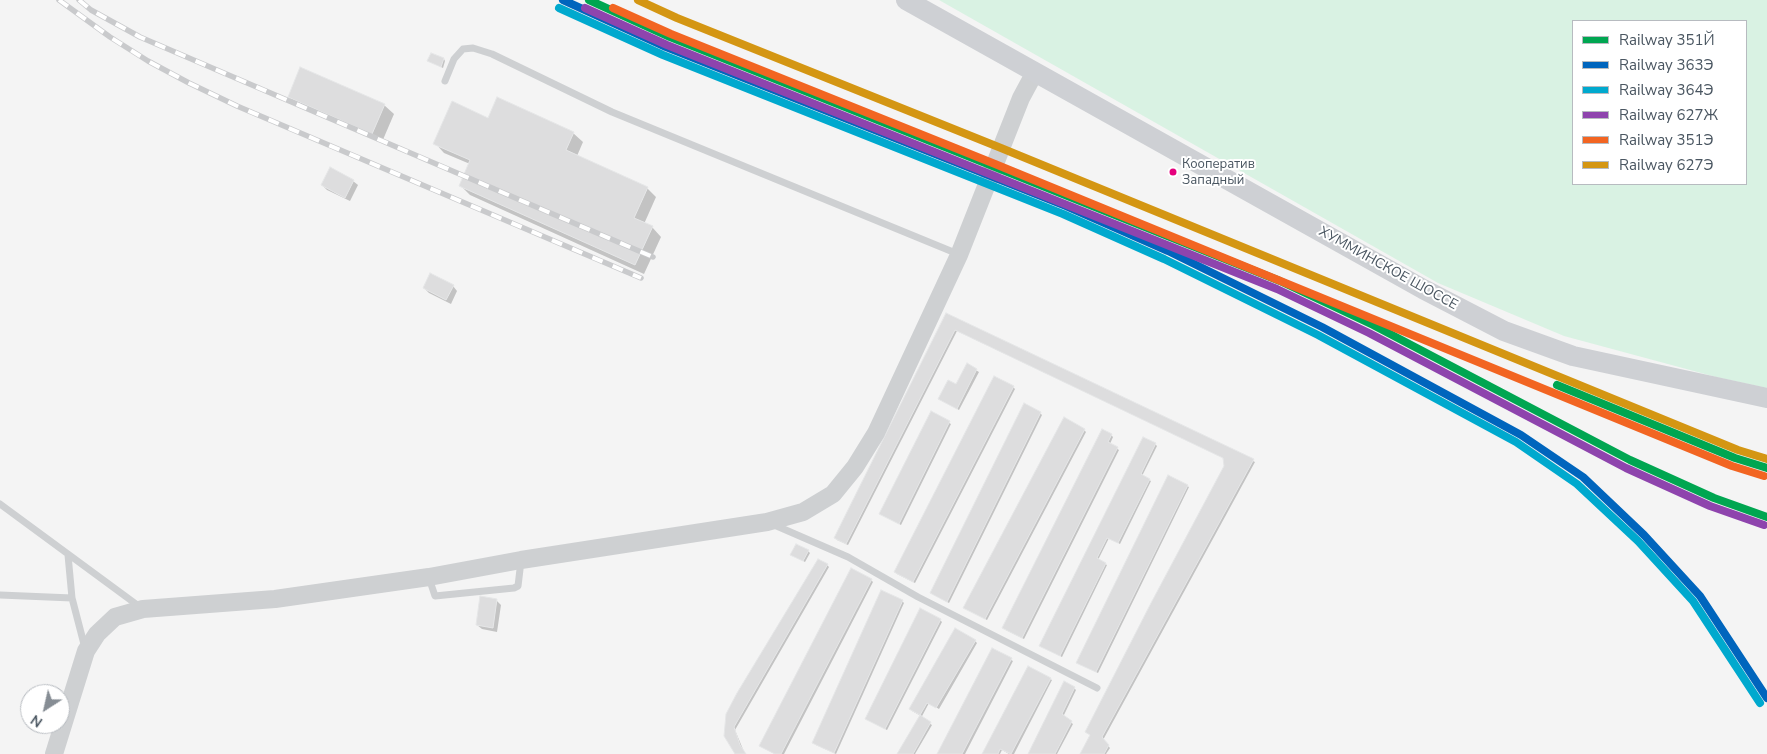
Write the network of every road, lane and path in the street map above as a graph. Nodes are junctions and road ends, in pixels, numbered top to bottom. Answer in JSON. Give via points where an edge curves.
{"nodes":[{"id":1,"x":906,"y":0,"type":"edge"},
{"id":2,"x":1036,"y":72,"type":"junction"},
{"id":3,"x":445,"y":81,"type":"dead end"},
{"id":4,"x":958,"y":254,"type":"junction"},
{"id":5,"x":1767,"y":398,"type":"edge"},
{"id":6,"x":0,"y":504,"type":"edge"},
{"id":7,"x":767,"y":522,"type":"junction"},
{"id":8,"x":68,"y":555,"type":"junction"},
{"id":9,"x":521,"y":560,"type":"junction"},
{"id":10,"x":429,"y":577,"type":"junction"},
{"id":11,"x":0,"y":595,"type":"edge"},
{"id":12,"x":72,"y":598,"type":"junction"},
{"id":13,"x":143,"y":609,"type":"junction"},
{"id":14,"x":86,"y":651,"type":"junction"},
{"id":15,"x":1097,"y":688,"type":"dead end"},
{"id":16,"x":54,"y":754,"type":"edge"}],
"edges":[{"from":1,"to":2,"type":"main road","name":"ХУММИНСКОЕ ШОССЕ"},
{"from":2,"to":4,"type":"street","via":[[1021,98]]},
{"from":2,"to":5,"type":"main road","name":"ХУММИНСКОЕ ШОССЕ","via":[[1504,331],[1573,356]]},
{"from":3,"to":4,"type":"lane","via":[[454,59],[463,48],[492,54],[612,112]]},
{"from":4,"to":7,"type":"street","via":[[876,434],[855,467],[833,494],[803,512]]},
{"from":6,"to":8,"type":"lane"},
{"from":7,"to":9,"type":"street"},
{"from":7,"to":15,"type":"lane","via":[[848,557],[918,597]]},
{"from":8,"to":12,"type":"lane"},
{"from":8,"to":13,"type":"lane"},
{"from":9,"to":10,"type":"street"},
{"from":9,"to":10,"type":"lane","via":[[518,586],[514,588],[435,596]]},
{"from":10,"to":13,"type":"street","via":[[275,599]]},
{"from":11,"to":12,"type":"lane"},
{"from":12,"to":14,"type":"lane"},
{"from":13,"to":14,"type":"street","via":[[115,618],[97,634]]},
{"from":14,"to":16,"type":"street"}]}
